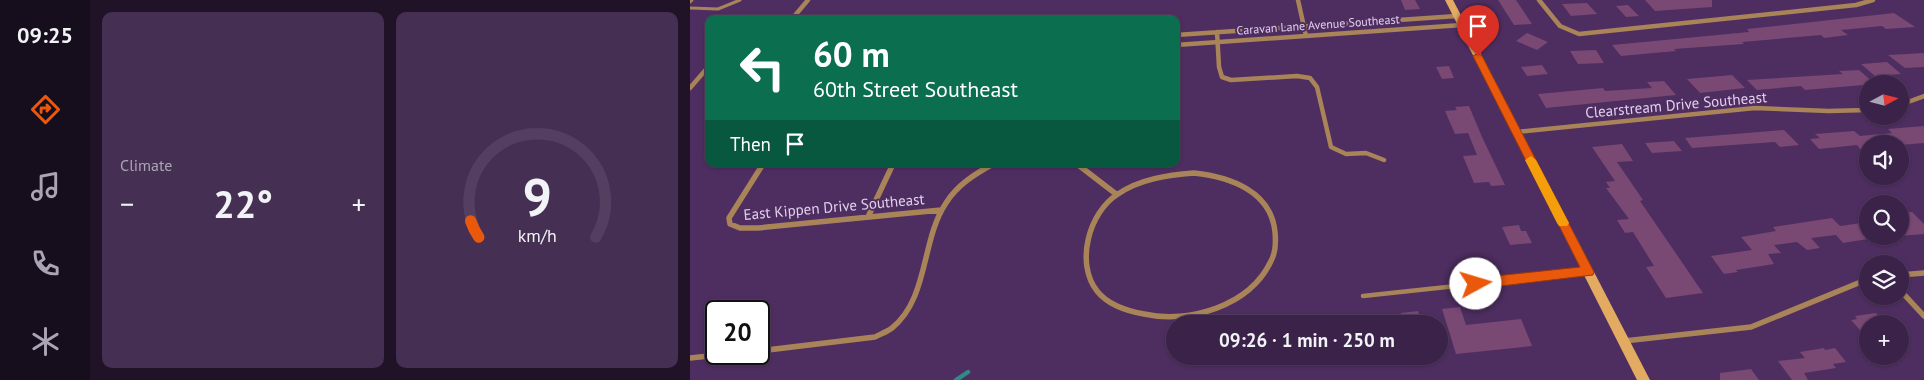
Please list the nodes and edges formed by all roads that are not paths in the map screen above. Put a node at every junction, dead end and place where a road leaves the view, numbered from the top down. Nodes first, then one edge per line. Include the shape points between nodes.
1 (740, 0) edge
2 (808, 0) edge
3 (1298, 0) edge
4 (1449, 0) edge
5 (1539, 0) edge
6 (1873, 0) edge
7 (690, 8) edge
8 (795, 15) edge
9 (1460, 21) junction
10 (1304, 26) junction
11 (1217, 32) junction
12 (1180, 35) edge
13 (1306, 36) junction
14 (1218, 42) junction
15 (1180, 45) edge
16 (705, 71) edge
17 (690, 88) edge
18 (1924, 96) edge
19 (1909, 103) edge
20 (1859, 110) edge
21 (1517, 132) junction
22 (1384, 160) dead end
23 (761, 167) edge
24 (892, 167) edge
25 (988, 167) edge
26 (1081, 167) edge
27 (1116, 194) junction
28 (940, 210) junction
29 (868, 217) junction
30 (1588, 272) junction
31 (1924, 272) edge
32 (1909, 274) edge
33 (1859, 284) edge
34 (1363, 296) dead end
35 (1909, 300) edge
36 (1924, 316) edge
37 (1624, 341) junction
38 (770, 350) edge
39 (705, 356) edge
40 (690, 358) edge
41 (1644, 380) edge

1 - 7 lane via 718,8
2 - 8 street
3 - 10 street
4 - 9 main road
5 - 6 street via 1567,32 1579,34 1856,5
9 - 10 street, Caravan Lane Avenue Southeast
9 - 13 street, Caravan Lane Avenue Southeast
9 - 21 main road
10 - 11 street, Caravan Lane Avenue Southeast
10 - 13 street
11 - 12 street, Caravan Lane Avenue Southeast
11 - 14 street
13 - 14 street, Caravan Lane Avenue Southeast
14 - 15 street, Caravan Lane Avenue Southeast
14 - 22 street via 1222,77 1231,80 1310,78 1317,87 1331,147 1346,154 1366,154
16 - 17 street
18 - 19 street
20 - 21 street, Clearstream Drive Southeast via 1755,108
21 - 30 main road
23 - 29 street, East Kippen Drive Southeast via 734,207 730,224 740,228 758,228
24 - 29 street
25 - 28 street via 960,184
26 - 27 street
27 - 27 street via 1091,228 1084,252 1093,286 1116,306 1133,313 1175,318 1212,311 1246,291 1269,267 1276,246 1276,227 1268,206 1255,193 1234,181 1214,174 1170,175
28 - 29 street, East Kippen Drive Southeast
28 - 38 street via 909,308 891,330 875,337
30 - 34 lane
30 - 37 main road
31 - 32 street
33 - 37 street via 1751,327
35 - 36 street
37 - 41 main road
39 - 40 street

